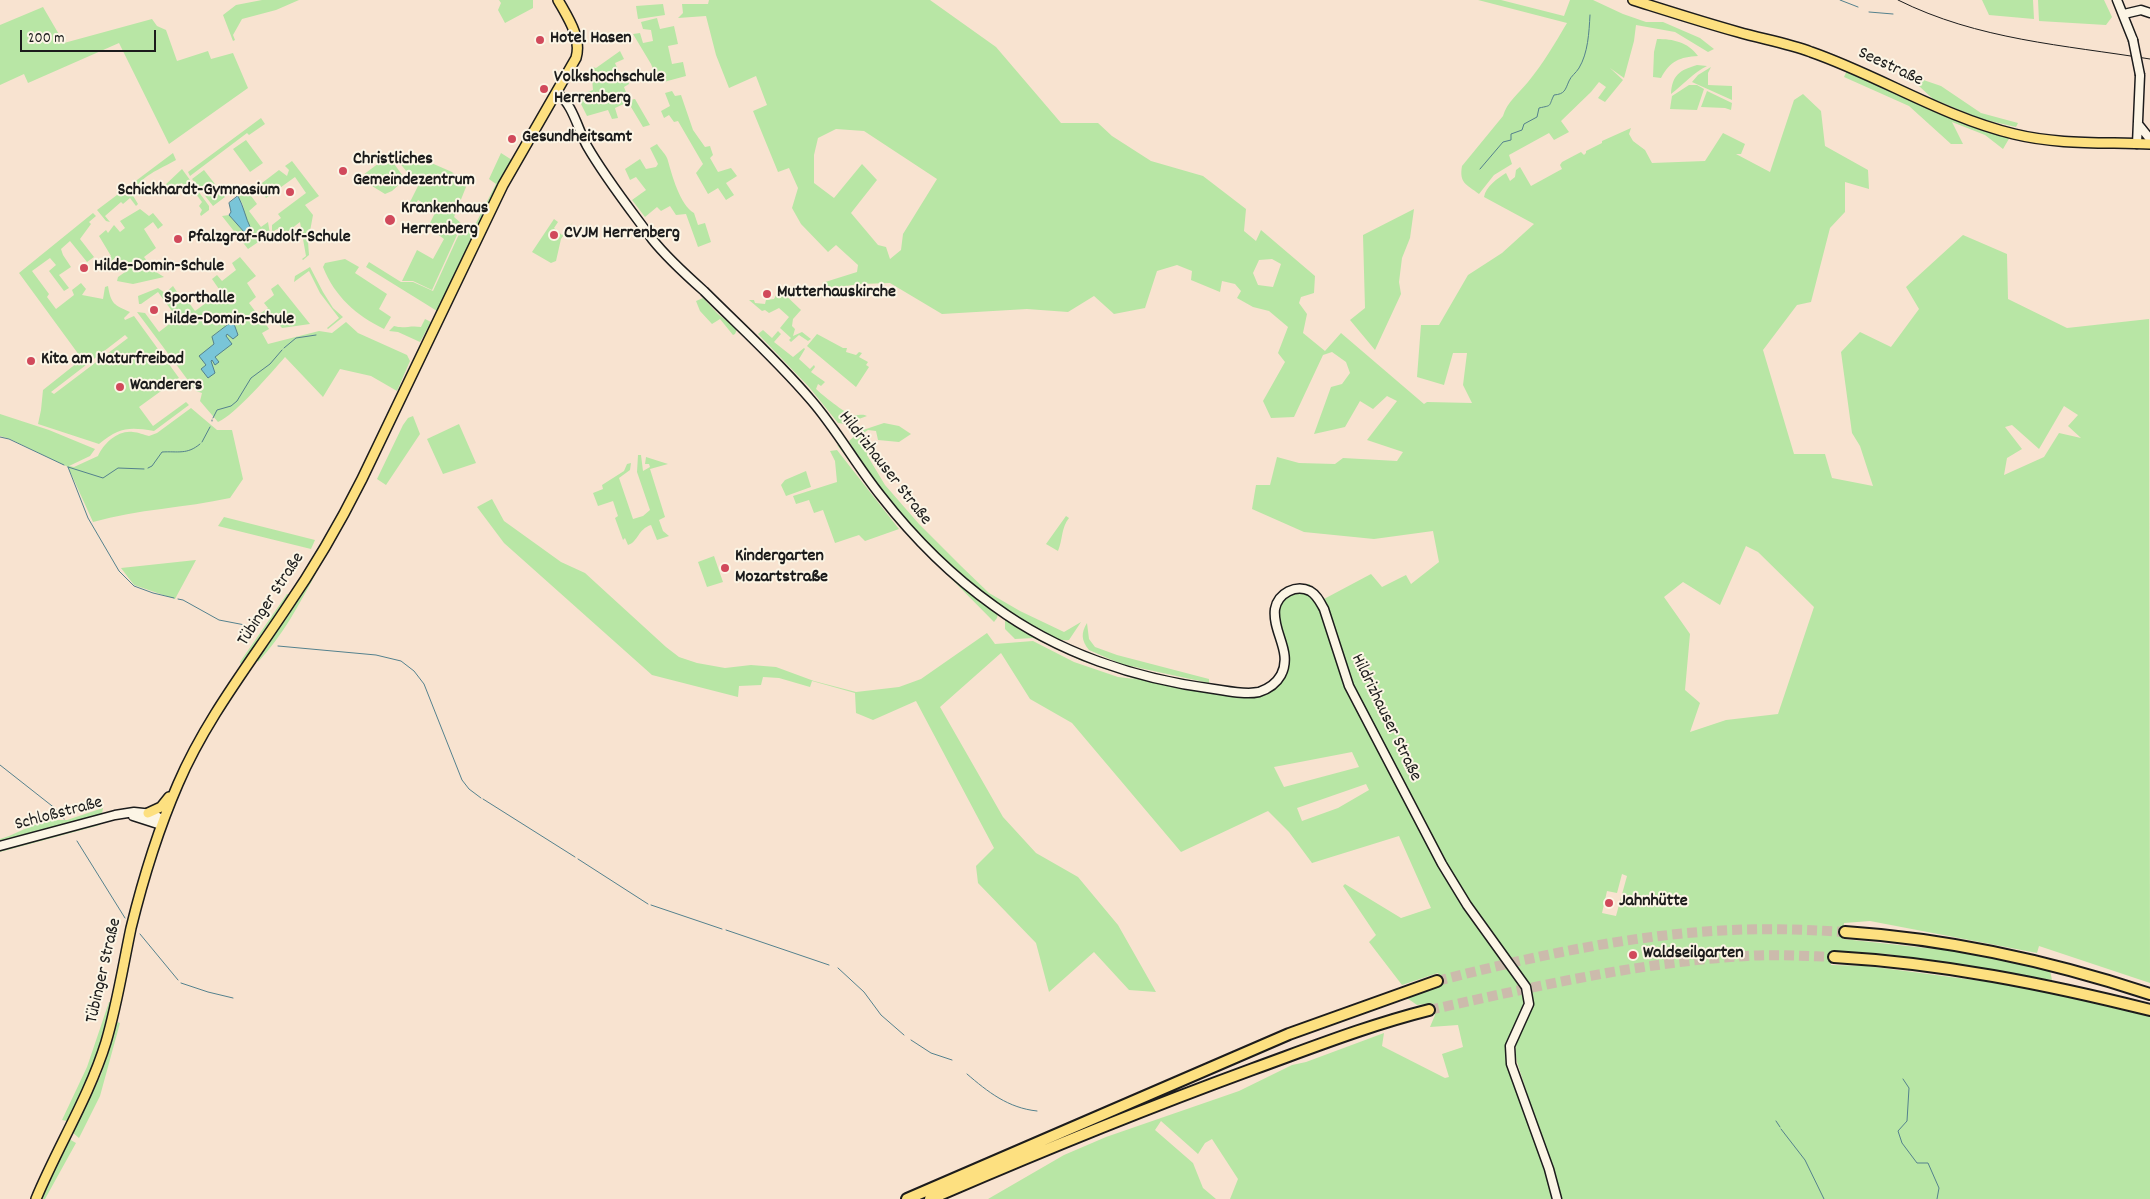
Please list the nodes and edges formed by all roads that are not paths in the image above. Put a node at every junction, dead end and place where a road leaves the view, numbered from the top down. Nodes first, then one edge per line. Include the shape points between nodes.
1 (558, 0) edge
2 (1633, 0) edge
3 (2117, 0) edge
4 (2141, 10) junction
5 (2150, 13) edge
6 (2124, 14) junction
7 (2130, 28) junction
8 (555, 96) junction
9 (2138, 124) junction
10 (2150, 139) edge
11 (2137, 144) junction
12 (2150, 144) edge
13 (173, 796) junction
14 (148, 813) junction
15 (126, 814) junction
16 (162, 823) junction
17 (0, 846) edge
18 (1845, 932) tunnel mouth
19 (1834, 957) tunnel mouth
20 (1437, 981) tunnel mouth
21 (2150, 994) edge
22 (1429, 1010) tunnel mouth
23 (2150, 1010) edge
24 (36, 1199) edge
25 (906, 1199) edge
26 (930, 1199) edge
27 (1557, 1199) edge

1 - 8 main road, Tübinger Straße via 576,36 578,53
2 - 11 main road, Seestraße via 1809,51 1848,65 1978,124 2015,135 2056,142
3 - 6 main road
4 - 5 main road
4 - 6 main road
4 - 7 main road via 2132,18
6 - 7 main road
7 - 9 main road, bridge via 2140,75
8 - 13 main road, Tübinger Straße via 514,164 332,536 214,716
8 - 27 main road, Hildrizhauser Straße via 565,100 593,155 661,249 812,400 880,495 909,529 972,589 1012,619 1102,663 1202,688 1258,692 1273,685 1282,672 1285,654 1275,610 1279,600 1292,589 1312,592 1324,609 1349,686 1442,864 1527,990 1528,1004 1510,1046 1511,1064
9 - 10 main road
9 - 11 main road
11 - 12 main road, Seestraße
13 - 14 main road via 156,811
13 - 16 main road, Tübinger Straße
14 - 15 main road, Schloßstraße
14 - 16 main road, Schloßstraße via 159,816
15 - 16 main road, Schloßstraße
15 - 17 main road, Schloßstraße
16 - 24 main road, Tübinger Straße via 137,906 100,1060
18 - 21 highway via 1909,937 1979,948 2058,966
19 - 23 highway via 2003,977
20 - 25 highway via 1277,1038
22 - 26 highway via 1283,1057 1071,1139

